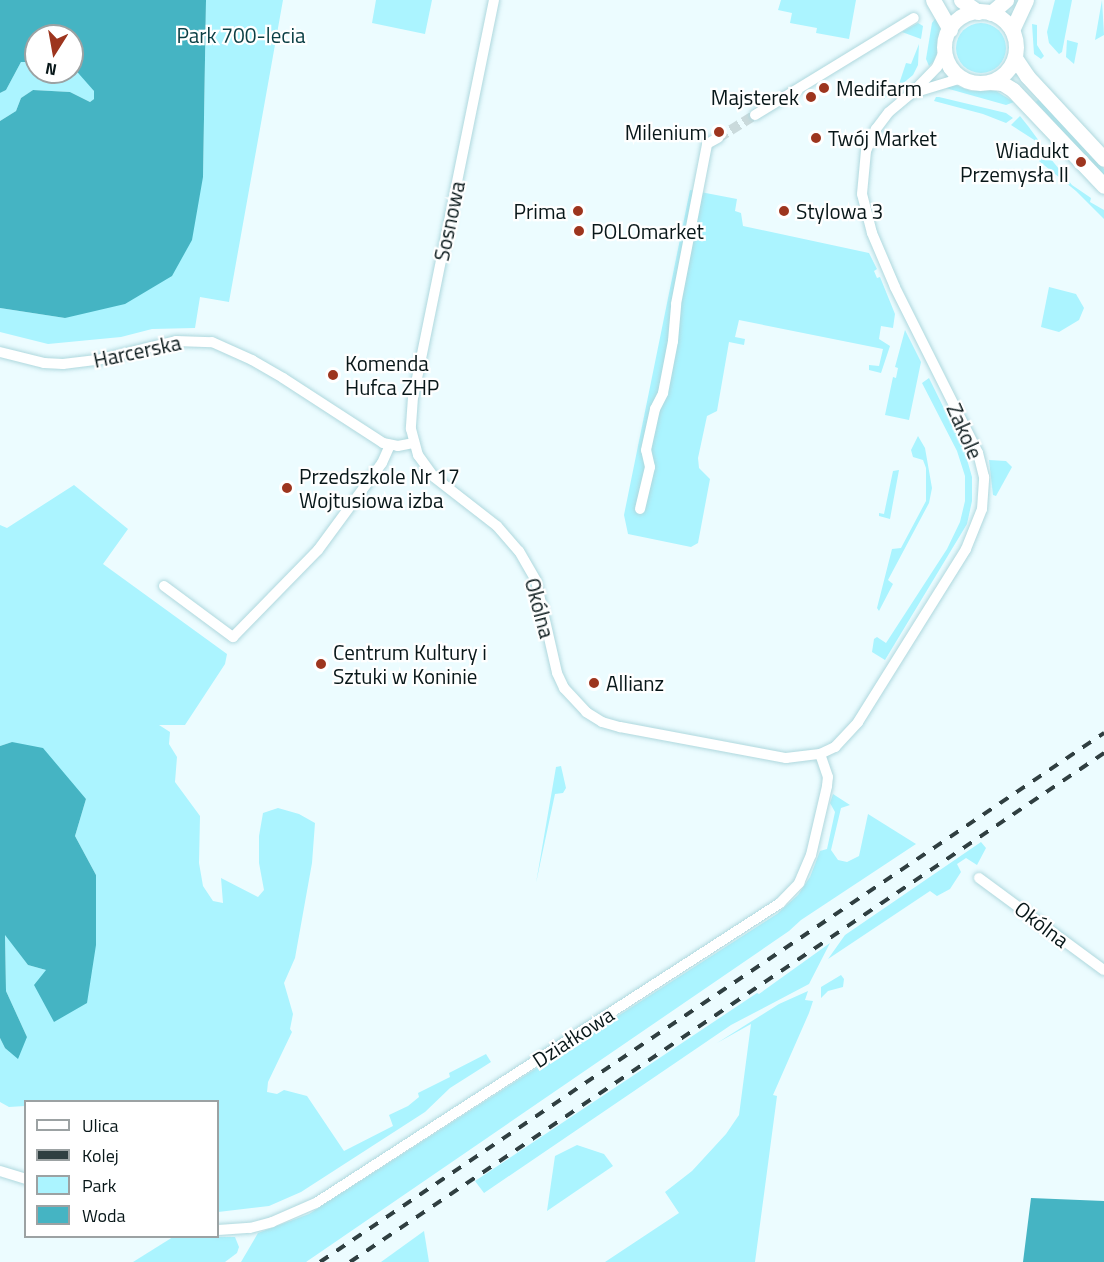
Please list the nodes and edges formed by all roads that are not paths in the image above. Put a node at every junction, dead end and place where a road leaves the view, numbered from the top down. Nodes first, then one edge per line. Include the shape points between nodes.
1 (494, 0) edge
2 (933, 0) edge
3 (961, 0) edge
4 (1006, 0) edge
5 (1026, 0) edge
6 (984, 13) junction
7 (914, 18) dead end
8 (950, 29) junction
9 (1012, 30) junction
10 (945, 49) junction
11 (1015, 58) junction
12 (962, 78) junction
13 (991, 82) junction
14 (912, 93) junction
15 (755, 115) tunnel mouth
16 (717, 138) tunnel mouth
17 (1104, 159) edge
18 (1104, 186) edge
19 (0, 352) edge
20 (413, 443) junction
21 (390, 445) junction
22 (640, 509) dead end
23 (164, 586) dead end
24 (820, 754) junction
25 (979, 878) dead end
26 (1104, 970) edge
27 (0, 1171) edge
28 (24, 1178) edge
29 (219, 1230) edge

1 - 20 street, Sosnowa via 413,397
2 - 8 main road
3 - 6 main road
4 - 6 main road
5 - 9 main road
6 - 8 main road via 962,17
6 - 9 main road via 1000,17
7 - 15 street
8 - 10 main road
9 - 11 main road
10 - 12 main road via 950,66
10 - 14 street, Zakole via 940,62
11 - 13 main road via 1006,73
11 - 17 main road
12 - 13 main road via 976,83
12 - 14 street, Zakole
13 - 18 main road via 1013,90
14 - 24 street, Zakole via 881,121 870,140 863,166 863,201 895,287 978,453 984,477 982,509 966,549 858,722 835,747
16 - 22 street via 707,144 676,304 672,350 646,450 650,467
19 - 21 street, Harcerska via 63,364 176,340 212,342 252,360 376,440
20 - 21 street
20 - 24 street, Okólna via 434,477 498,526 519,551 536,582 556,673 586,712 620,727 770,756 801,758
21 - 23 street via 386,458 318,550 233,637
24 - 29 street, Działkowa via 828,777 811,855 799,883 780,903 316,1203 272,1222
25 - 26 street, Okólna
27 - 28 street

